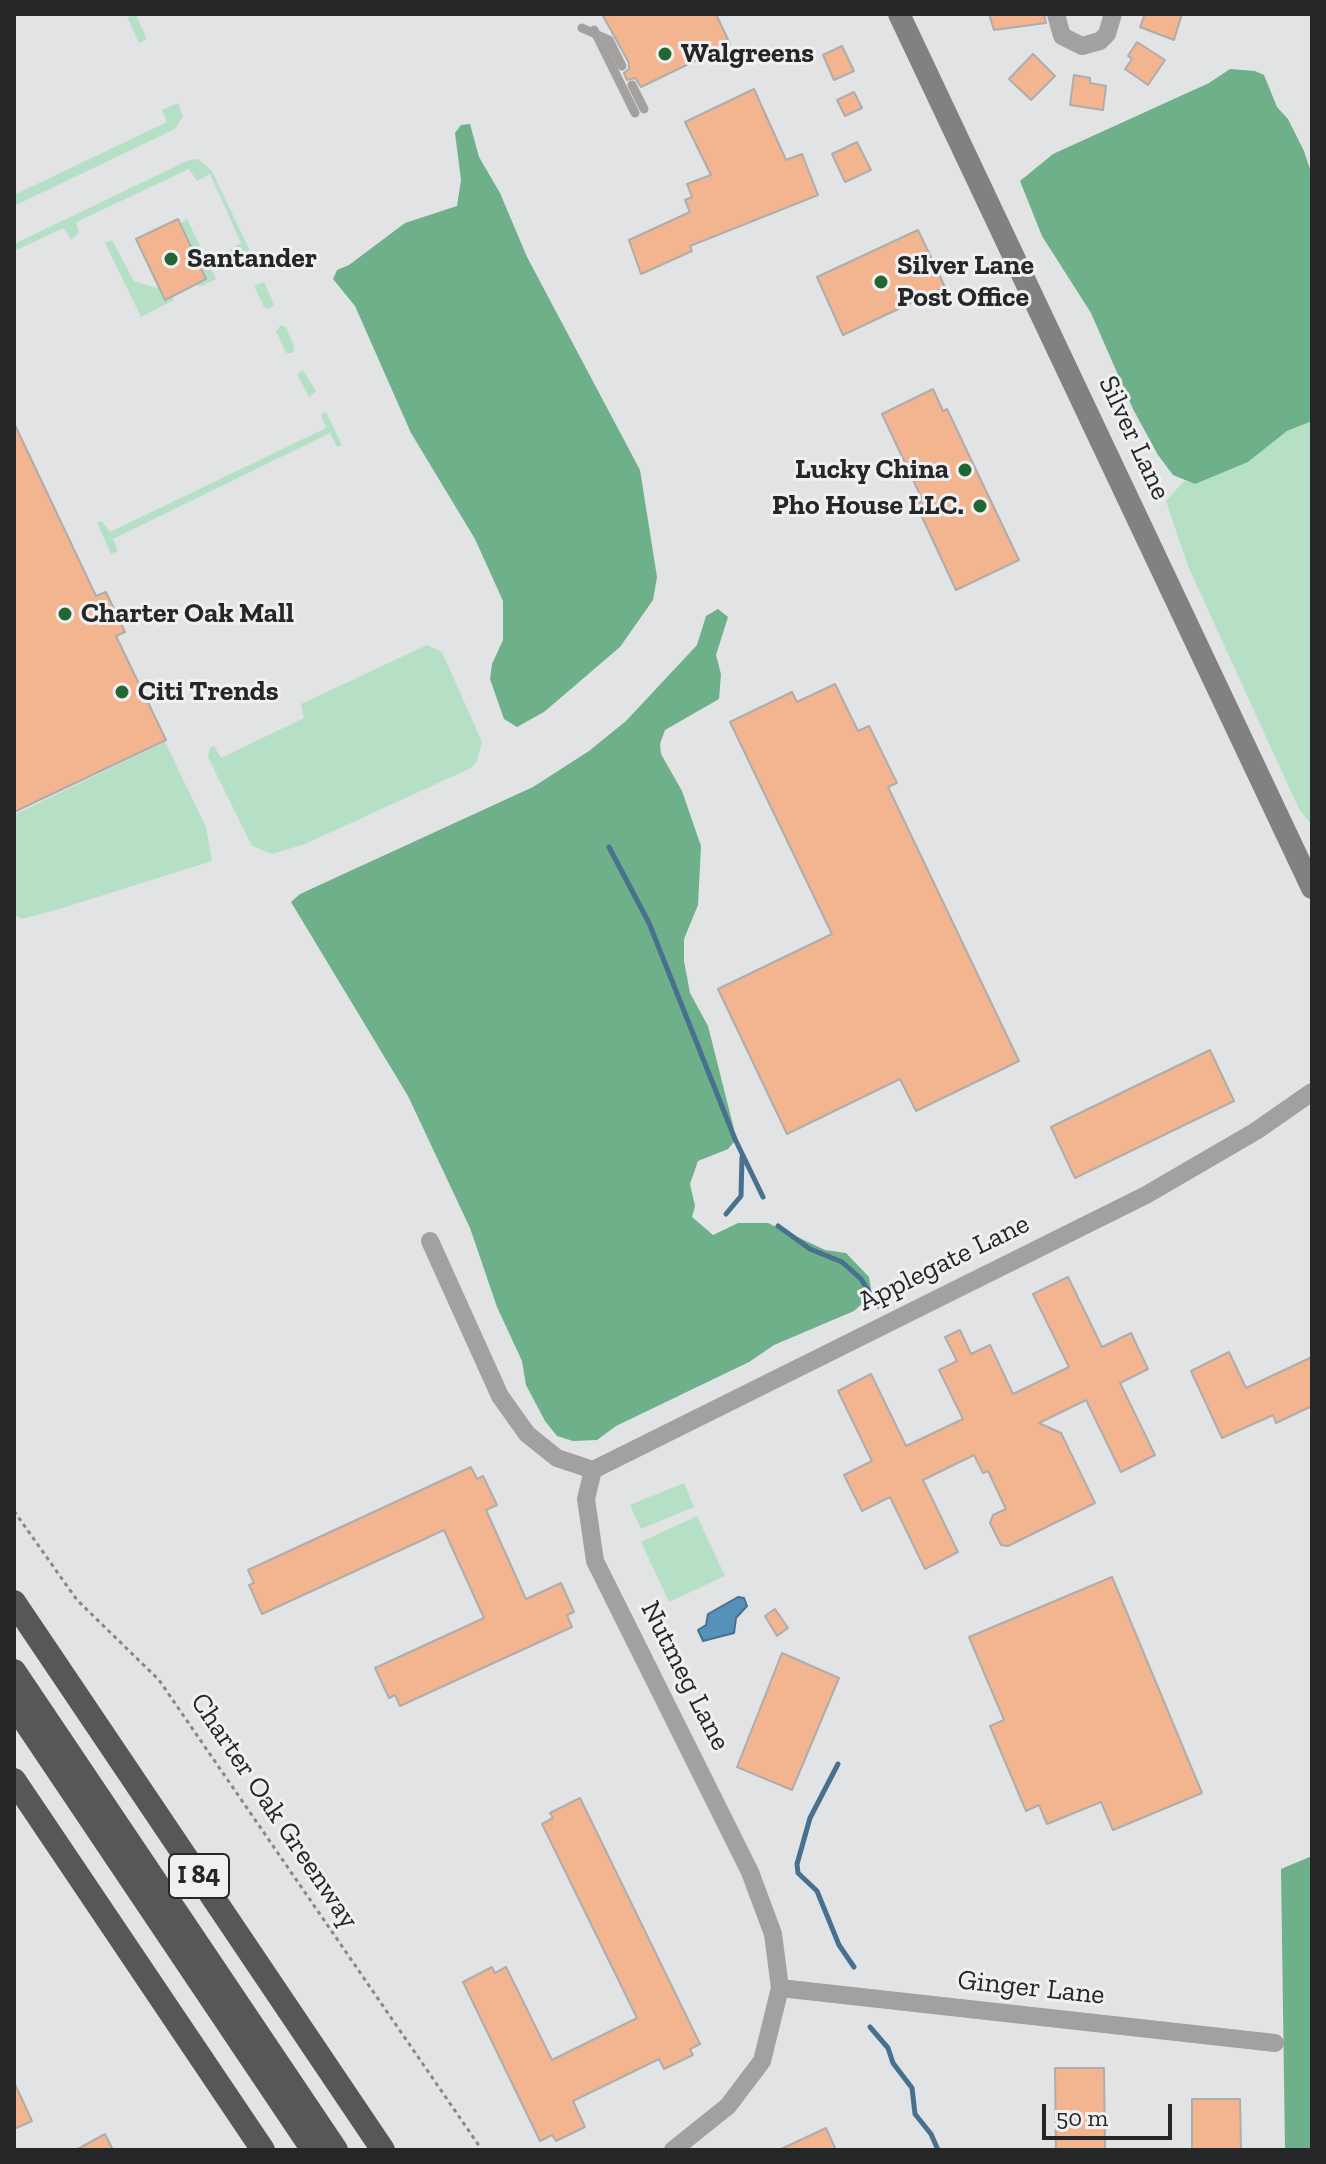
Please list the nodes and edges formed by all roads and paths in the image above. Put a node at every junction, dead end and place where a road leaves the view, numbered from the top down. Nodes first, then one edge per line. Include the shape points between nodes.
1 (899, 14) edge
2 (1056, 14) edge
3 (1113, 14) edge
4 (582, 28) dead end
5 (594, 30) junction
6 (622, 66) dead end
7 (632, 85) dead end
8 (1312, 888) edge
9 (1312, 1092) edge
10 (430, 1241) dead end
11 (593, 1470) junction
12 (14, 1511) edge
13 (14, 1602) edge
14 (14, 1671) edge
15 (14, 1705) edge
16 (14, 1780) edge
17 (780, 1988) junction
18 (1275, 2043) dead end
19 (263, 2150) edge
20 (313, 2150) edge
21 (336, 2150) edge
22 (383, 2150) edge
23 (482, 2150) edge
24 (673, 2150) edge

1 - 8 main road, Silver Lane
2 - 3 street via 1062,36 1082,46 1107,34
4 - 5 lane
5 - 6 lane via 609,40
5 - 7 lane via 639,111
9 - 11 street, Applegate Lane via 1146,1195
10 - 11 street via 500,1396 527,1434 557,1458
11 - 17 street, Nutmeg Lane via 586,1499 595,1561 750,1872 773,1934
12 - 23 path, Charter Oak Greenway via 77,1600 159,1680
13 - 22 highway, I 84
14 - 21 highway
15 - 20 highway
16 - 19 highway
17 - 18 street, Ginger Lane
17 - 24 street, Nutmeg Lane via 762,2061 728,2106

